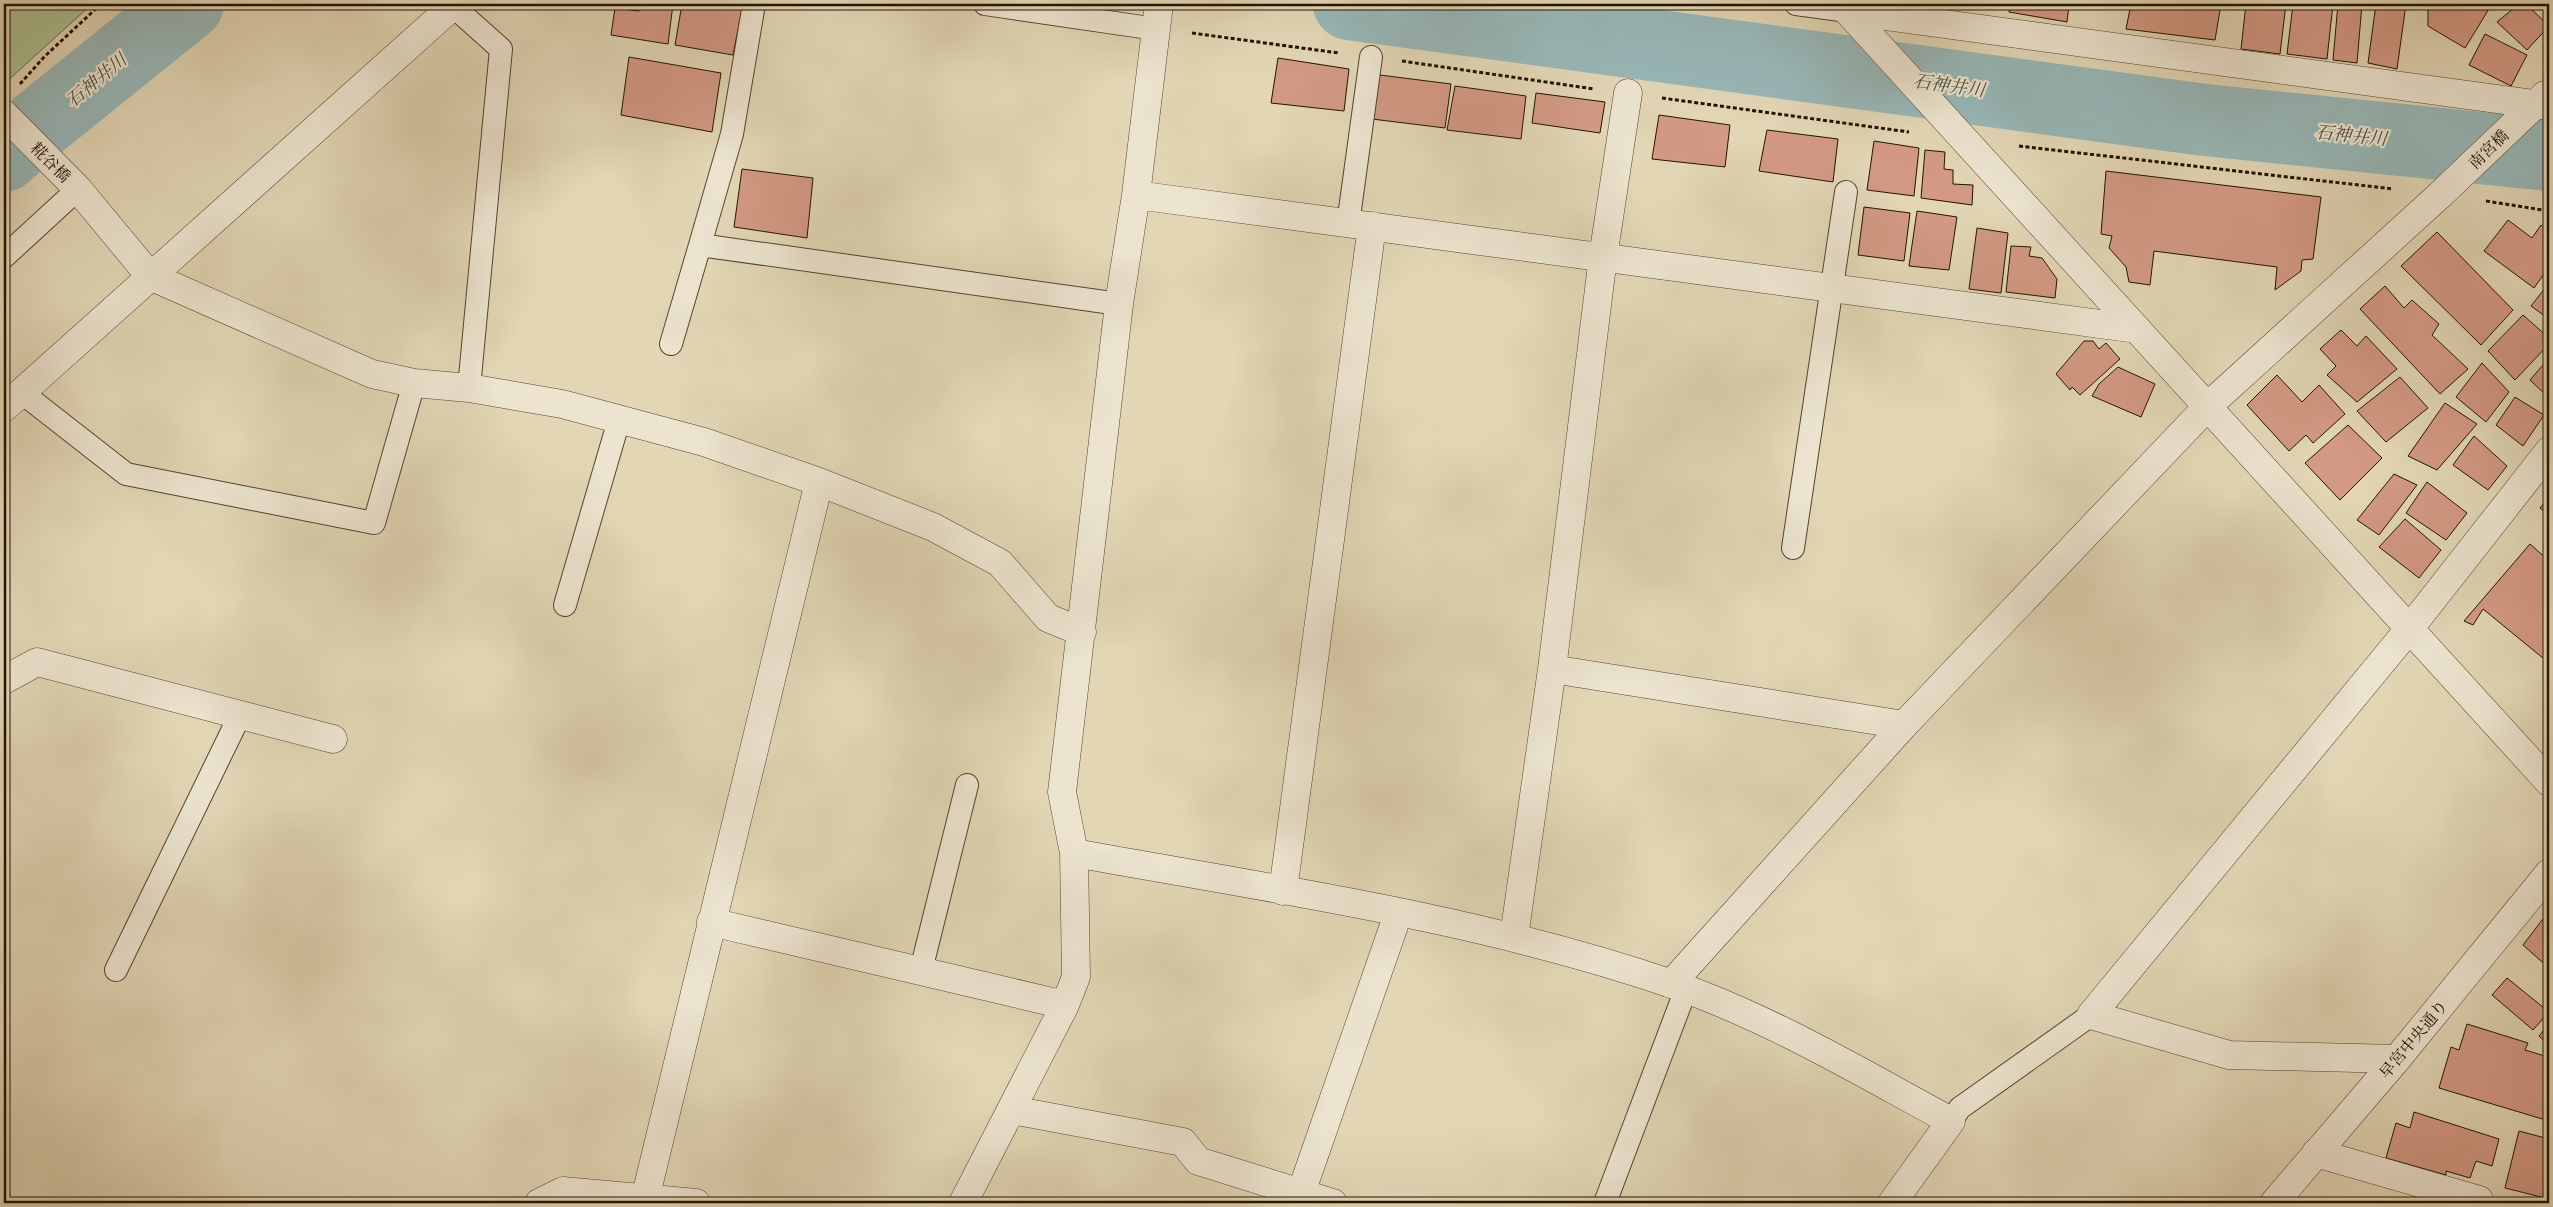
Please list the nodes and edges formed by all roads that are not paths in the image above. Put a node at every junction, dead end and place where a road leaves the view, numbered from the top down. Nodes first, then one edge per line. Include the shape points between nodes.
1 (754, 4) edge
2 (985, 4) edge
3 (1796, 4) edge
4 (454, 5) edge
5 (1844, 7) edge
6 (1157, 16) edge
7 (1371, 57) road end
8 (1628, 93) road end
9 (2544, 101) edge
10 (4, 114) edge
11 (78, 189) junction
12 (1846, 192) dead end
13 (1136, 195) junction
14 (1360, 225) junction
15 (700, 245) junction
16 (4, 257) edge
17 (1603, 258) junction
18 (150, 276) junction
19 (1832, 288) junction
20 (1119, 304) junction
21 (2137, 329) junction
22 (671, 344) dead end
23 (414, 383) junction
24 (468, 388) junction
25 (12, 400) edge
26 (2208, 406) junction
27 (619, 420) junction
28 (2549, 451) edge
29 (819, 482) junction
30 (1792, 548) dead end
31 (566, 605) dead end
32 (2410, 628) junction
33 (1082, 632) junction
34 (1552, 669) junction
35 (4, 680) edge
36 (240, 715) junction
37 (1904, 725) junction
38 (333, 739) dead end
39 (2549, 782) edge
40 (967, 785) dead end
41 (1074, 853) junction
42 (2549, 873) edge
43 (1283, 891) junction
44 (1398, 914) junction
45 (711, 922) junction
46 (1514, 937) junction
47 (116, 970) dead end
48 (921, 970) junction
49 (1678, 987) junction
50 (1065, 1005) junction
51 (2090, 1015) junction
52 (2397, 1059) junction
53 (1012, 1110) junction
54 (1951, 1120) junction
55 (2316, 1153) junction
56 (1301, 1194) junction
57 (632, 1200) edge
58 (539, 1203) edge
59 (696, 1203) edge
60 (963, 1203) edge
61 (1333, 1203) edge
62 (1604, 1203) edge
63 (1892, 1203) edge
64 (2274, 1203) edge
65 (2478, 1203) edge

1 - 15 lane via 732,134
2 - 6 lane
3 - 5 lane
4 - 18 street
4 - 24 lane via 501,49
5 - 9 street
5 - 21 street
6 - 13 street
7 - 14 lane
8 - 17 street
9 - 26 street, 南宮橋
10 - 11 street, 糀谷橋
11 - 16 lane
11 - 18 street, 糀谷橋
12 - 19 lane
13 - 14 street
13 - 20 street
14 - 17 street
14 - 43 street
15 - 20 lane
15 - 22 lane
17 - 19 street
17 - 34 street
18 - 23 street via 372,374
18 - 25 street
19 - 21 street
19 - 30 lane
20 - 33 street
21 - 26 street
23 - 24 street
23 - 25 lane via 374,523 126,474
24 - 27 street via 562,404
26 - 32 street
26 - 37 street, 南宮橋
27 - 29 street via 704,442
27 - 31 lane
28 - 32 street
29 - 33 street via 933,527 1000,563 1048,618
29 - 45 street
32 - 39 street
32 - 51 street
33 - 41 street via 1062,792
34 - 37 street
34 - 46 street
35 - 36 street via 37,662
36 - 38 street
36 - 47 lane
37 - 49 street, 南宮橋
40 - 48 lane
41 - 43 street
41 - 50 street via 1076,977
42 - 52 street, 早宮中央通り
43 - 44 street
44 - 46 street
44 - 56 street
45 - 48 street
45 - 57 street
46 - 49 street
48 - 50 street
49 - 54 street via 1758,1018
49 - 62 lane
50 - 53 street
51 - 52 street via 2229,1055
51 - 54 lane via 1960,1108
52 - 55 street, 早宮中央通り
53 - 56 street via 1183,1142 1198,1161
53 - 60 street
54 - 63 street
55 - 64 street, 早宮中央通り
55 - 65 street via 2479,1200
56 - 61 street
57 - 58 street via 563,1191
57 - 59 street

